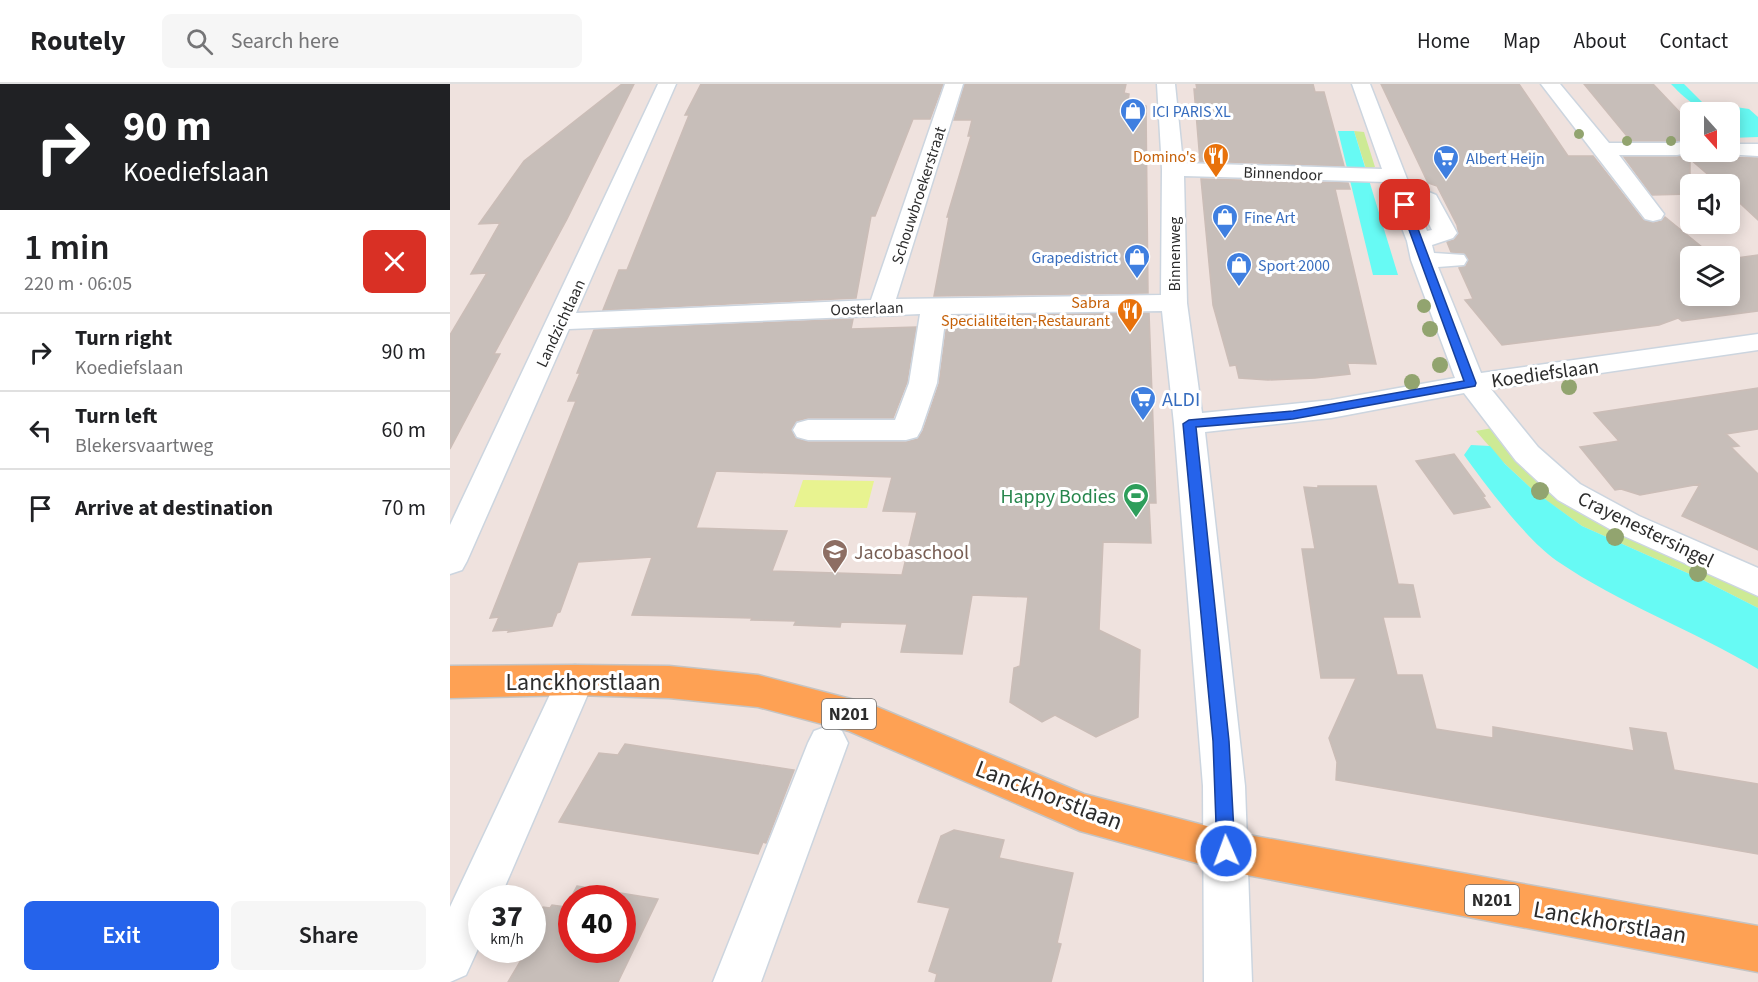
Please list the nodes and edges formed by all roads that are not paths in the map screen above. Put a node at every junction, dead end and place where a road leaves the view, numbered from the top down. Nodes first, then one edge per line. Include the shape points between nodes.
1 (667, 84) edge
2 (954, 84) edge
3 (1166, 84) edge
4 (1361, 84) edge
5 (1550, 84) edge
6 (1680, 148) edge
7 (1602, 149) junction
8 (1740, 150) edge
9 (1758, 150) edge
10 (1173, 169) junction
11 (1389, 180) junction
12 (1653, 214) dead end
13 (1421, 250) junction
14 (1455, 260) dead end
15 (1174, 303) junction
16 (934, 306) junction
17 (881, 307) junction
18 (560, 322) junction
19 (1758, 342) edge
20 (1471, 383) junction
21 (1189, 424) junction
22 (808, 429) dead end
23 (450, 561) edge
24 (1758, 583) edge
25 (574, 680) junction
26 (450, 682) edge
27 (828, 743) dead end
28 (1226, 851) junction
29 (1758, 949) edge
30 (450, 959) edge
31 (737, 982) edge
32 (1228, 982) edge

1 - 18 street, Landzichtlaan
2 - 17 street, Schouwbroekerstraat
3 - 10 street, Binnenweg
4 - 11 street, Crayenestersingel
5 - 7 street
6 - 7 street
7 - 12 street
8 - 9 street
10 - 11 street, Binnendoor via 1336,174
10 - 15 street, Binnenweg
11 - 13 street, Crayenestersingel
13 - 14 street
13 - 20 street, Crayenestersingel
15 - 16 street, Oosterlaan
15 - 21 street, Binnenweg
16 - 17 street, Oosterlaan
16 - 22 street via 923,383 906,430
17 - 18 street, Oosterlaan
18 - 23 street, Landzichtlaan
19 - 20 street, Koediefslaan
20 - 21 street, Koediefslaan via 1293,415
20 - 24 street, Crayenestersingel via 1527,454 1569,492 1626,524
21 - 28 street, Binnenweg via 1221,741
25 - 26 main road, Lanckhorstlaan / N201
25 - 28 main road, Lanckhorstlaan / N201 via 669,682 758,691 856,716 1080,812
25 - 30 street
27 - 31 street
28 - 29 main road, Lanckhorstlaan / N201
28 - 32 street, Binnenweg

